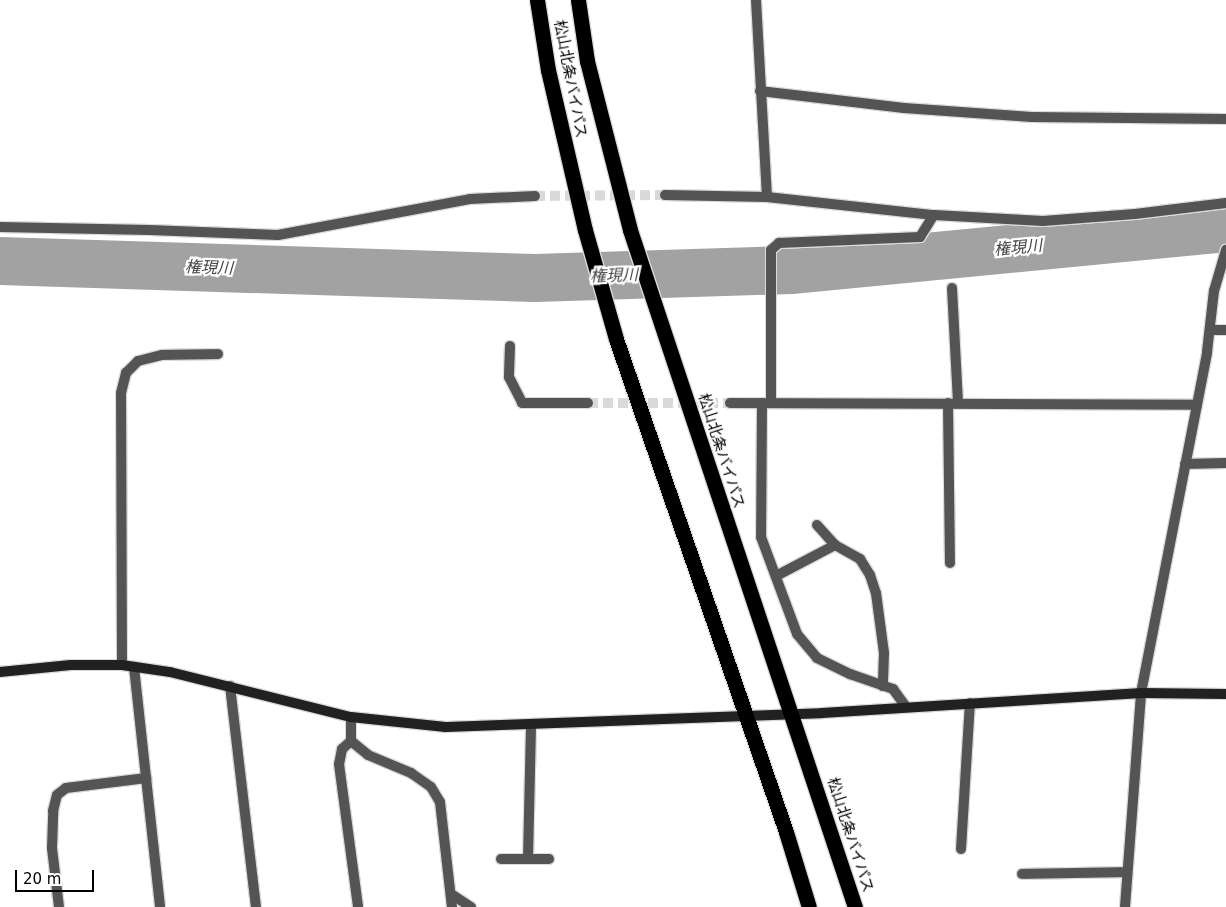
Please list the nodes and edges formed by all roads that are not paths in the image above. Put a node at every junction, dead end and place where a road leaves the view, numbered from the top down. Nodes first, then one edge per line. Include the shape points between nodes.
1 (538, 0) edge
2 (578, 0) edge
3 (756, 0) edge
4 (760, 91) junction
5 (1226, 119) edge
6 (665, 195) tunnel mouth
7 (535, 196) tunnel mouth
8 (766, 197) junction
9 (1226, 203) edge
10 (934, 215) junction
11 (0, 228) edge
12 (1226, 250) edge
13 (952, 288) dead end
14 (1210, 330) junction
15 (1226, 330) edge
16 (510, 346) dead end
17 (218, 354) dead end
18 (588, 403) tunnel mouth
19 (766, 403) junction
20 (730, 404) tunnel mouth
21 (953, 404) junction
22 (1197, 405) junction
23 (1226, 463) edge
24 (1185, 464) junction
25 (817, 525) dead end
26 (835, 545) junction
27 (950, 563) dead end
28 (776, 576) junction
29 (122, 665) junction
30 (134, 667) junction
31 (0, 672) edge
32 (230, 686) junction
33 (883, 686) junction
34 (1140, 693) junction
35 (1226, 694) edge
36 (970, 703) junction
37 (906, 707) junction
38 (790, 714) junction
39 (746, 716) junction
40 (351, 717) junction
41 (531, 725) junction
42 (351, 741) junction
43 (146, 778) junction
44 (961, 849) dead end
45 (549, 858) dead end
46 (501, 859) dead end
47 (528, 859) junction
48 (1128, 872) junction
49 (1022, 874) dead end
50 (451, 894) junction
51 (59, 907) edge
52 (160, 907) edge
53 (256, 907) edge
54 (358, 907) edge
55 (452, 907) edge
56 (471, 907) edge
57 (809, 907) edge
58 (855, 907) edge
59 (1125, 907) edge

1 - 39 highway, 松山北条バイパス via 548,70 585,230 616,338
2 - 38 highway, 松山北条バイパス via 587,61 630,230
3 - 4 street
4 - 5 street via 904,108 1040,117
4 - 8 street
6 - 8 street
7 - 11 street via 470,199 278,235
8 - 10 street
9 - 10 street via 1043,221
10 - 19 street via 920,237 779,243 771,250
12 - 14 street via 1214,291
13 - 21 street
14 - 15 street
14 - 22 street
16 - 18 street via 509,377 522,403
17 - 29 street via 162,355 138,361 126,372 121,392
19 - 20 street
19 - 21 street
19 - 28 street via 761,537
21 - 22 street
21 - 27 street
22 - 24 street
23 - 24 street
24 - 34 street
25 - 26 street
26 - 28 street
26 - 33 street via 860,559 870,575 876,594 884,653
28 - 33 street via 797,634 817,658
29 - 30 street
29 - 31 street via 71,664
30 - 32 street
30 - 43 street
32 - 40 street
32 - 53 street
33 - 37 street via 893,689
34 - 35 street
34 - 36 street
34 - 48 street
36 - 37 street
36 - 44 street
37 - 38 street
38 - 39 street
38 - 58 highway, 松山北条バイパス
39 - 41 street
39 - 57 highway, 松山北条バイパス
40 - 41 street via 445,727
40 - 42 street
41 - 47 street
42 - 50 street via 368,755 412,773 431,787 440,802
42 - 54 street via 342,749 340,764
43 - 51 street via 66,788 57,795 53,810 52,848
43 - 52 street
45 - 47 street
46 - 47 street
48 - 49 street
48 - 59 street
50 - 55 street
50 - 56 street

